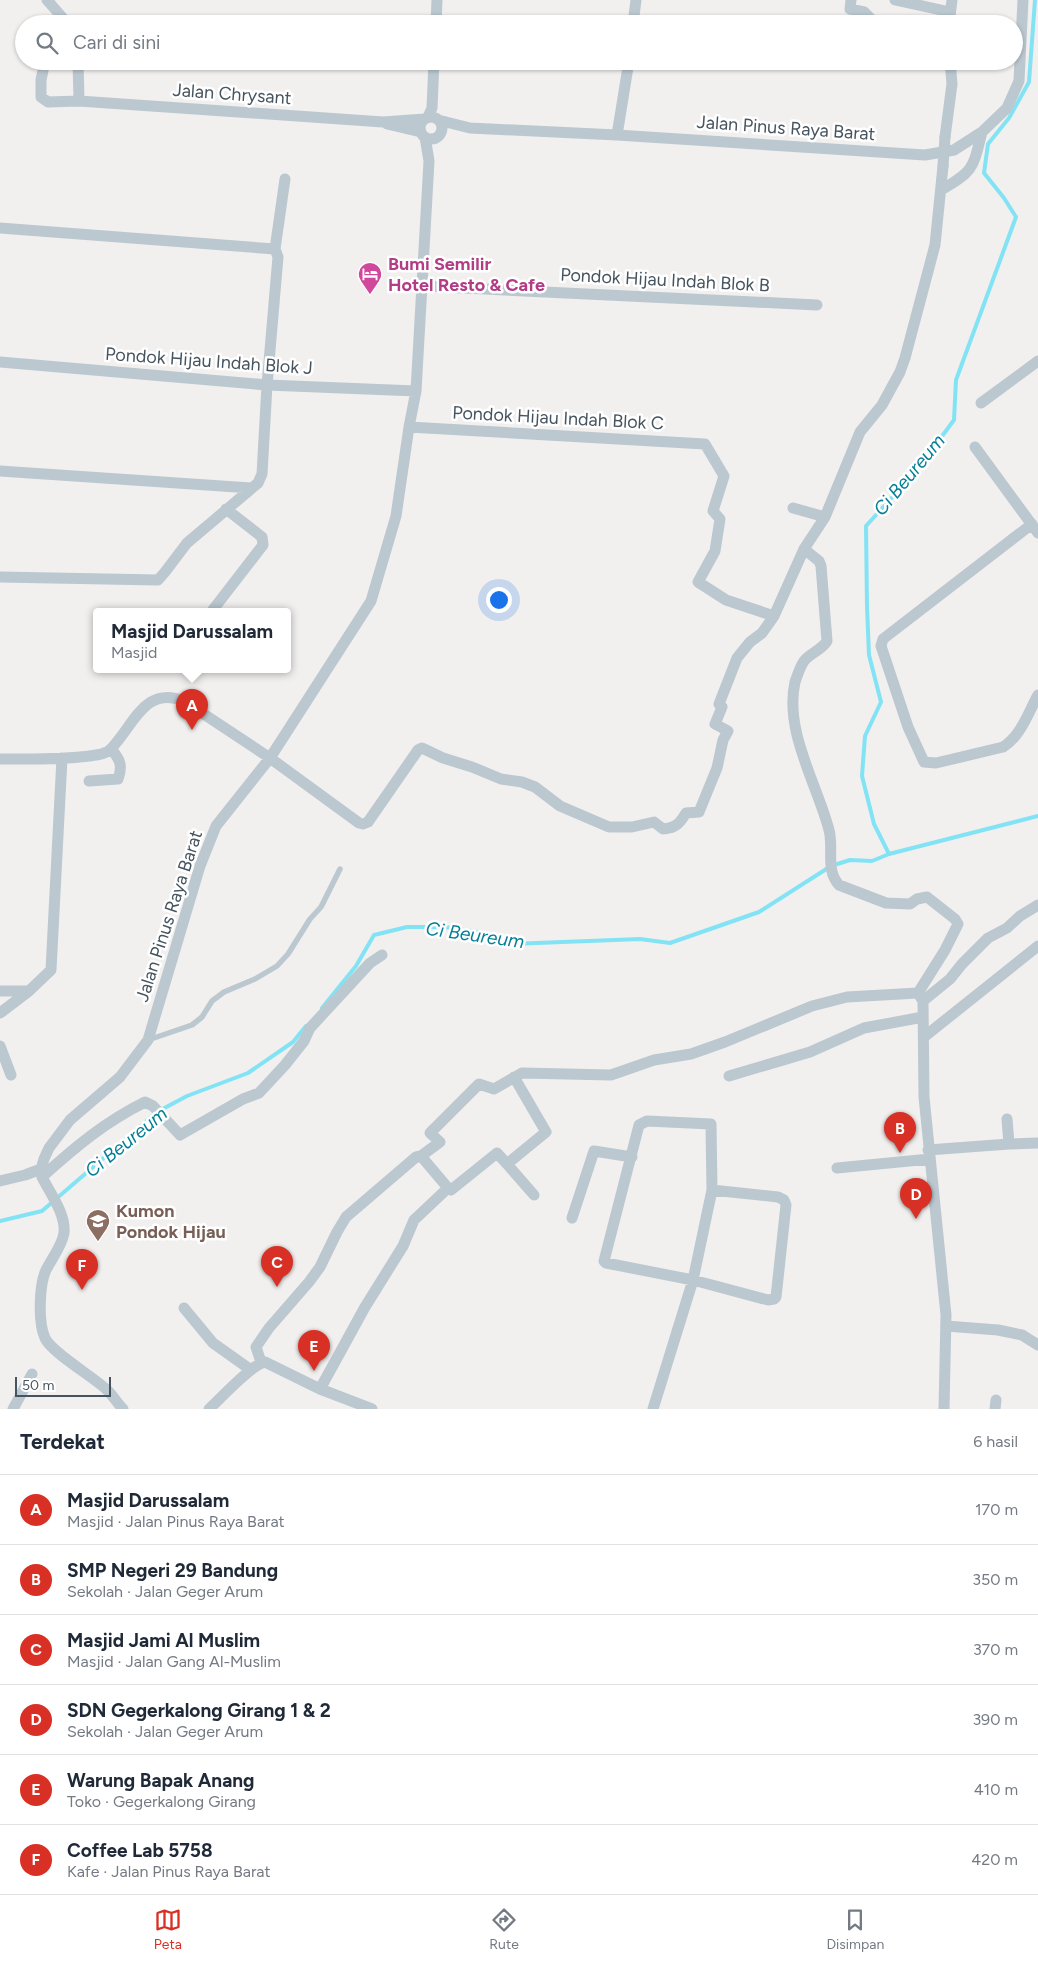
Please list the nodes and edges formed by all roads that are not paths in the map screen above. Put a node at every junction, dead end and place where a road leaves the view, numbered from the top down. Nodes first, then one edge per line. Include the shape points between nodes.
1 (47, 0) edge
2 (438, 0) edge
3 (636, 0) edge
4 (851, 0) edge
5 (895, 0) edge
6 (952, 0) edge
7 (1023, 0) edge
8 (59, 15) edge
9 (437, 15) edge
10 (634, 15) edge
11 (867, 15) edge
12 (941, 15) edge
13 (950, 15) edge
14 (1022, 15) edge
15 (43, 70) edge
16 (78, 70) edge
17 (434, 70) edge
18 (628, 70) edge
19 (951, 70) edge
20 (1020, 70) edge
21 (79, 101) junction
22 (432, 116) junction
23 (383, 122) junction
24 (470, 128) junction
25 (982, 132) junction
26 (430, 135) junction
27 (617, 135) junction
28 (285, 179) dead end
29 (940, 190) junction
30 (0, 228) edge
31 (275, 249) junction
32 (422, 286) junction
33 (817, 305) dead end
34 (1038, 361) edge
35 (0, 362) edge
36 (267, 384) junction
37 (416, 391) junction
38 (982, 403) dead end
39 (409, 427) junction
40 (975, 447) dead end
41 (0, 471) edge
42 (251, 488) junction
43 (793, 508) dead end
44 (226, 509) junction
45 (825, 517) junction
46 (1035, 528) edge
47 (804, 549) junction
48 (0, 577) edge
49 (214, 608) edge
50 (774, 616) junction
51 (1038, 695) edge
52 (111, 749) junction
53 (62, 758) junction
54 (270, 758) junction
55 (0, 759) edge
56 (90, 781) dead end
57 (340, 869) dead end
58 (1038, 905) edge
59 (1038, 946) edge
60 (382, 955) dead end
61 (0, 991) edge
62 (29, 991) junction
63 (920, 997) junction
64 (0, 1013) edge
65 (923, 1017) junction
66 (924, 1037) junction
67 (148, 1040) junction
68 (0, 1046) edge
69 (11, 1075) dead end
70 (729, 1076) dead end
71 (514, 1077) junction
72 (1007, 1119) dead end
73 (1038, 1143) edge
74 (1008, 1144) junction
75 (929, 1154) junction
76 (421, 1156) junction
77 (632, 1157) junction
78 (507, 1164) junction
79 (837, 1168) dead end
80 (42, 1176) junction
81 (0, 1181) edge
82 (448, 1188) junction
83 (712, 1190) junction
84 (534, 1195) dead end
85 (572, 1218) dead end
86 (693, 1280) junction
87 (184, 1308) dead end
88 (946, 1326) junction
89 (1038, 1345) edge
90 (261, 1362) junction
91 (251, 1370) junction
92 (32, 1374) dead end
93 (320, 1389) junction
94 (13, 1409) edge
95 (123, 1409) edge
96 (209, 1409) edge
97 (372, 1409) edge
98 (653, 1409) edge
99 (944, 1409) edge

1 - 8 street
2 - 9 street
3 - 10 street
4 - 11 street via 850,9
5 - 12 street
6 - 13 street
7 - 14 street, Jalan Pinus Raya Barat
15 - 21 street, Jalan Chrysant via 41,97 44,101
16 - 21 street
17 - 22 street
18 - 27 street
19 - 29 street, bridge
20 - 25 street, Jalan Pinus Raya Barat via 1019,81 1007,108
21 - 23 street, Jalan Chrysant
22 - 23 street, Jalan Chrysant
22 - 24 street, Jalan Pinus Raya Barat
22 - 26 street via 442,126
22 - 26 street, Jalan Pinus Raya Barat via 420,125
23 - 26 street, Jalan Chrysant
24 - 26 street
24 - 27 street, Jalan Pinus Raya Barat
25 - 27 street, Jalan Pinus Raya Barat via 954,150 925,155
25 - 29 street via 974,165 960,179
26 - 32 street, Jalan Pinus Raya Barat
28 - 31 street
29 - 45 street via 935,246 905,358 882,405 860,432
30 - 31 street
31 - 36 street via 278,257
32 - 33 street, Pondok Hijau Indah Blok B
32 - 37 street, Jalan Pinus Raya Barat
34 - 38 street
35 - 36 street, Pondok Hijau Indah Blok J
36 - 37 street, Pondok Hijau Indah Blok J
36 - 42 street via 262,474
37 - 39 street, Jalan Pinus Raya Barat
39 - 50 street, Pondok Hijau Indah Blok C via 705,444 724,476 714,511 720,519 715,551 698,582 726,600
39 - 54 street, Jalan Pinus Raya Barat via 396,516 371,601
40 - 46 street
41 - 42 street
42 - 44 street
43 - 45 street
44 - 48 street via 187,542 158,580
44 - 49 street via 264,540 263,546
45 - 47 street
46 - 51 street via 901,625 883,639 881,646 908,727 924,762 936,763 1003,747 1018,732
47 - 50 street
47 - 63 street via 821,566 827,641 804,661 795,681 794,726 830,833 834,880 839,885 886,903 910,904 927,897 958,924
50 - 54 street via 762,633 736,658 715,724 728,731 702,809 686,813 671,828 663,829 654,822 632,827 609,827 560,806 535,787 501,779 422,748 368,822 363,824
52 - 53 street via 105,753
52 - 54 street via 137,713 164,697 173,697
52 - 56 street via 122,767 118,779
53 - 55 street
53 - 62 street via 51,970
54 - 67 street, Jalan Pinus Raya Barat via 216,826 200,866
57 - 67 lane via 321,907 277,966 224,992 192,1025
58 - 63 street via 988,938 950,979
59 - 66 street
60 - 80 street via 370,963 310,1028 304,1041 259,1093 180,1135 153,1106 145,1102 113,1119 78,1144
61 - 62 street
62 - 64 street
63 - 65 street
63 - 71 street via 847,997 812,1006 691,1054 654,1060 611,1075 522,1073
65 - 66 street
65 - 70 street via 864,1028 810,1052
66 - 75 street via 924,1096
67 - 80 street, Jalan Pinus Raya Barat via 120,1077 70,1120 49,1148
68 - 69 street
71 - 76 street via 494,1089 479,1084 430,1133 440,1142
71 - 78 street via 546,1132
72 - 74 street
73 - 74 street
74 - 75 street
75 - 79 street
75 - 88 street
76 - 82 street
76 - 90 street via 346,1217 320,1267 256,1347
77 - 83 street via 639,1125 644,1121 709,1123
77 - 85 street via 598,1150 593,1152
77 - 86 street via 604,1261
78 - 82 street via 497,1153 451,1190
78 - 84 street
80 - 81 street via 25,1175
80 - 95 street via 59,1209 64,1233 45,1273 41,1293 45,1338 53,1348 108,1390
82 - 93 street via 414,1220 403,1246
83 - 86 street
83 - 86 street via 784,1200 776,1297 768,1300
86 - 98 street
87 - 91 street via 213,1344
88 - 89 street via 998,1330 1022,1335
88 - 99 street
90 - 91 street
90 - 93 street
91 - 96 street
92 - 94 street
93 - 97 street

